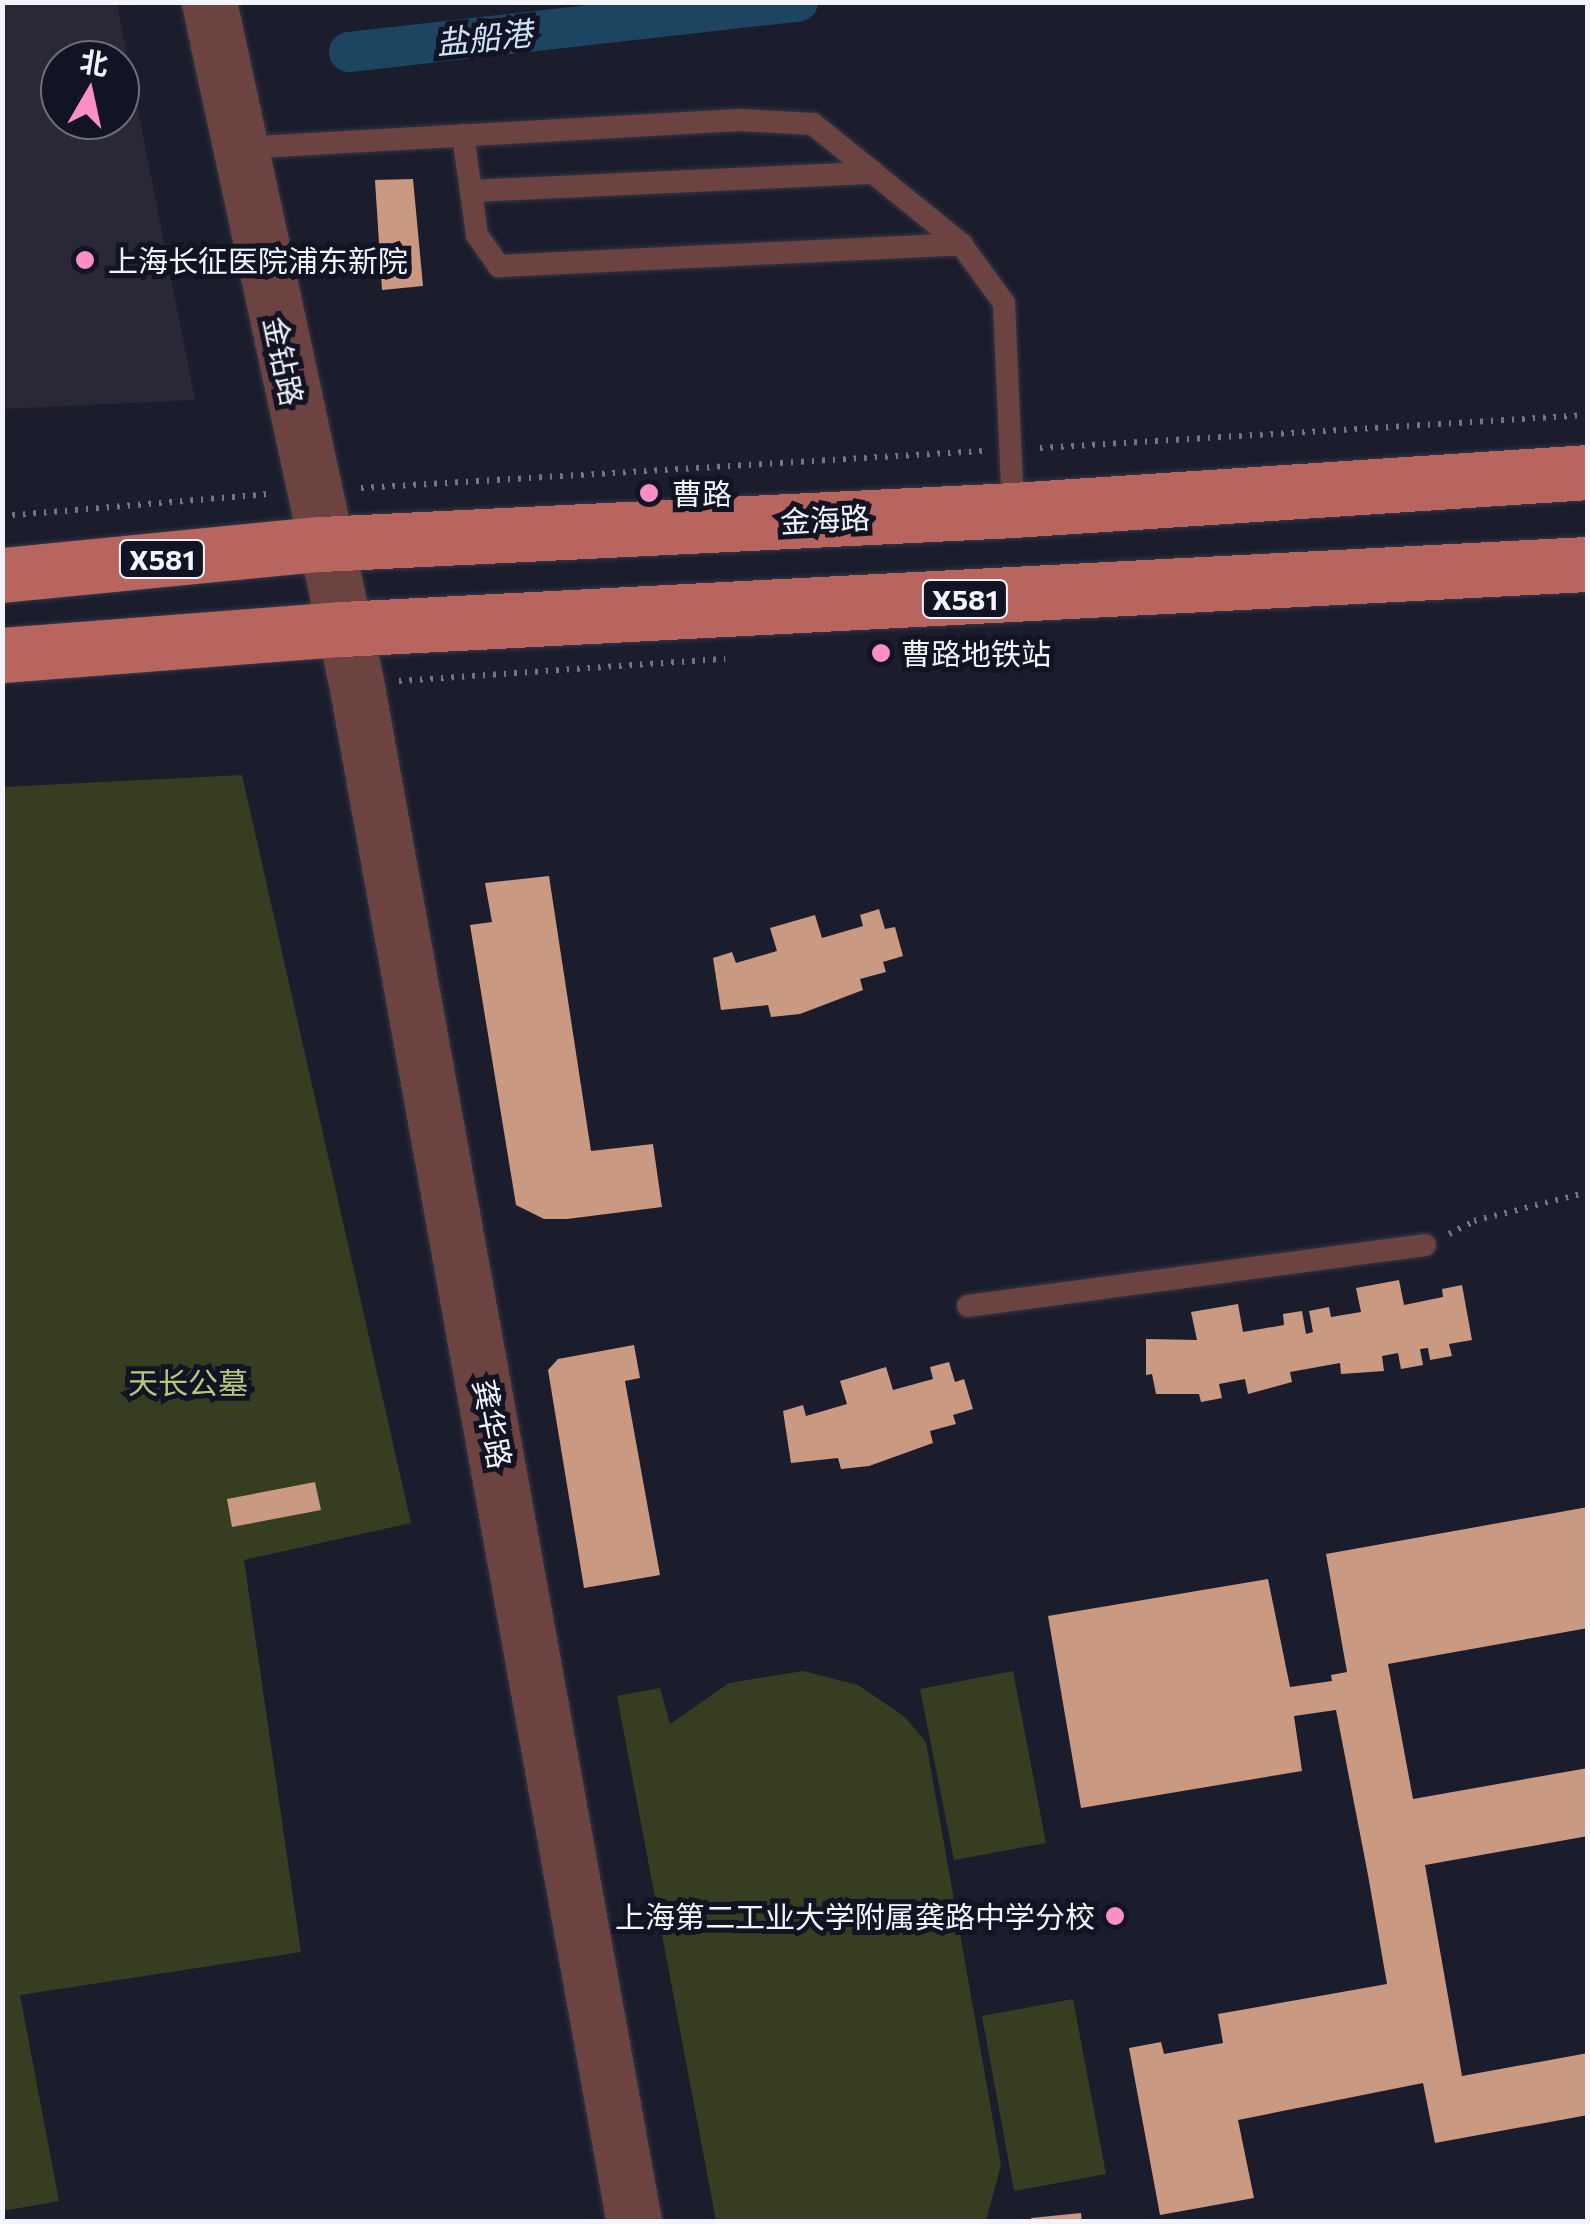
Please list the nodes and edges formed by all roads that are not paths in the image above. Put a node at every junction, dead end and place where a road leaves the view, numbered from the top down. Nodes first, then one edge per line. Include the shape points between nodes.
1 (209, 2) edge
2 (463, 136) junction
3 (240, 148) junction
4 (874, 173) junction
5 (471, 191) junction
6 (961, 244) junction
7 (1588, 472) edge
8 (1013, 510) junction
9 (322, 544) junction
10 (1588, 564) edge
11 (2, 575) edge
12 (342, 628) junction
13 (2, 655) edge
14 (1425, 1246) road end
15 (968, 1306) dead end
16 (634, 2222) edge

1 - 3 street, 金钻路
2 - 3 lane
2 - 4 lane via 740,120 813,124
2 - 5 lane
3 - 9 street, 金钻路
4 - 5 lane
4 - 6 lane
5 - 6 lane via 477,235 499,266
6 - 8 lane via 1004,302
7 - 8 main road, 金海路 / X581
8 - 9 main road, 金海路 / X581
9 - 11 main road, 金海路 / X581
9 - 12 street, 龚华路
10 - 12 main road, X581
12 - 13 main road, X581
12 - 16 street, 龚华路 via 524,1592
14 - 15 lane

